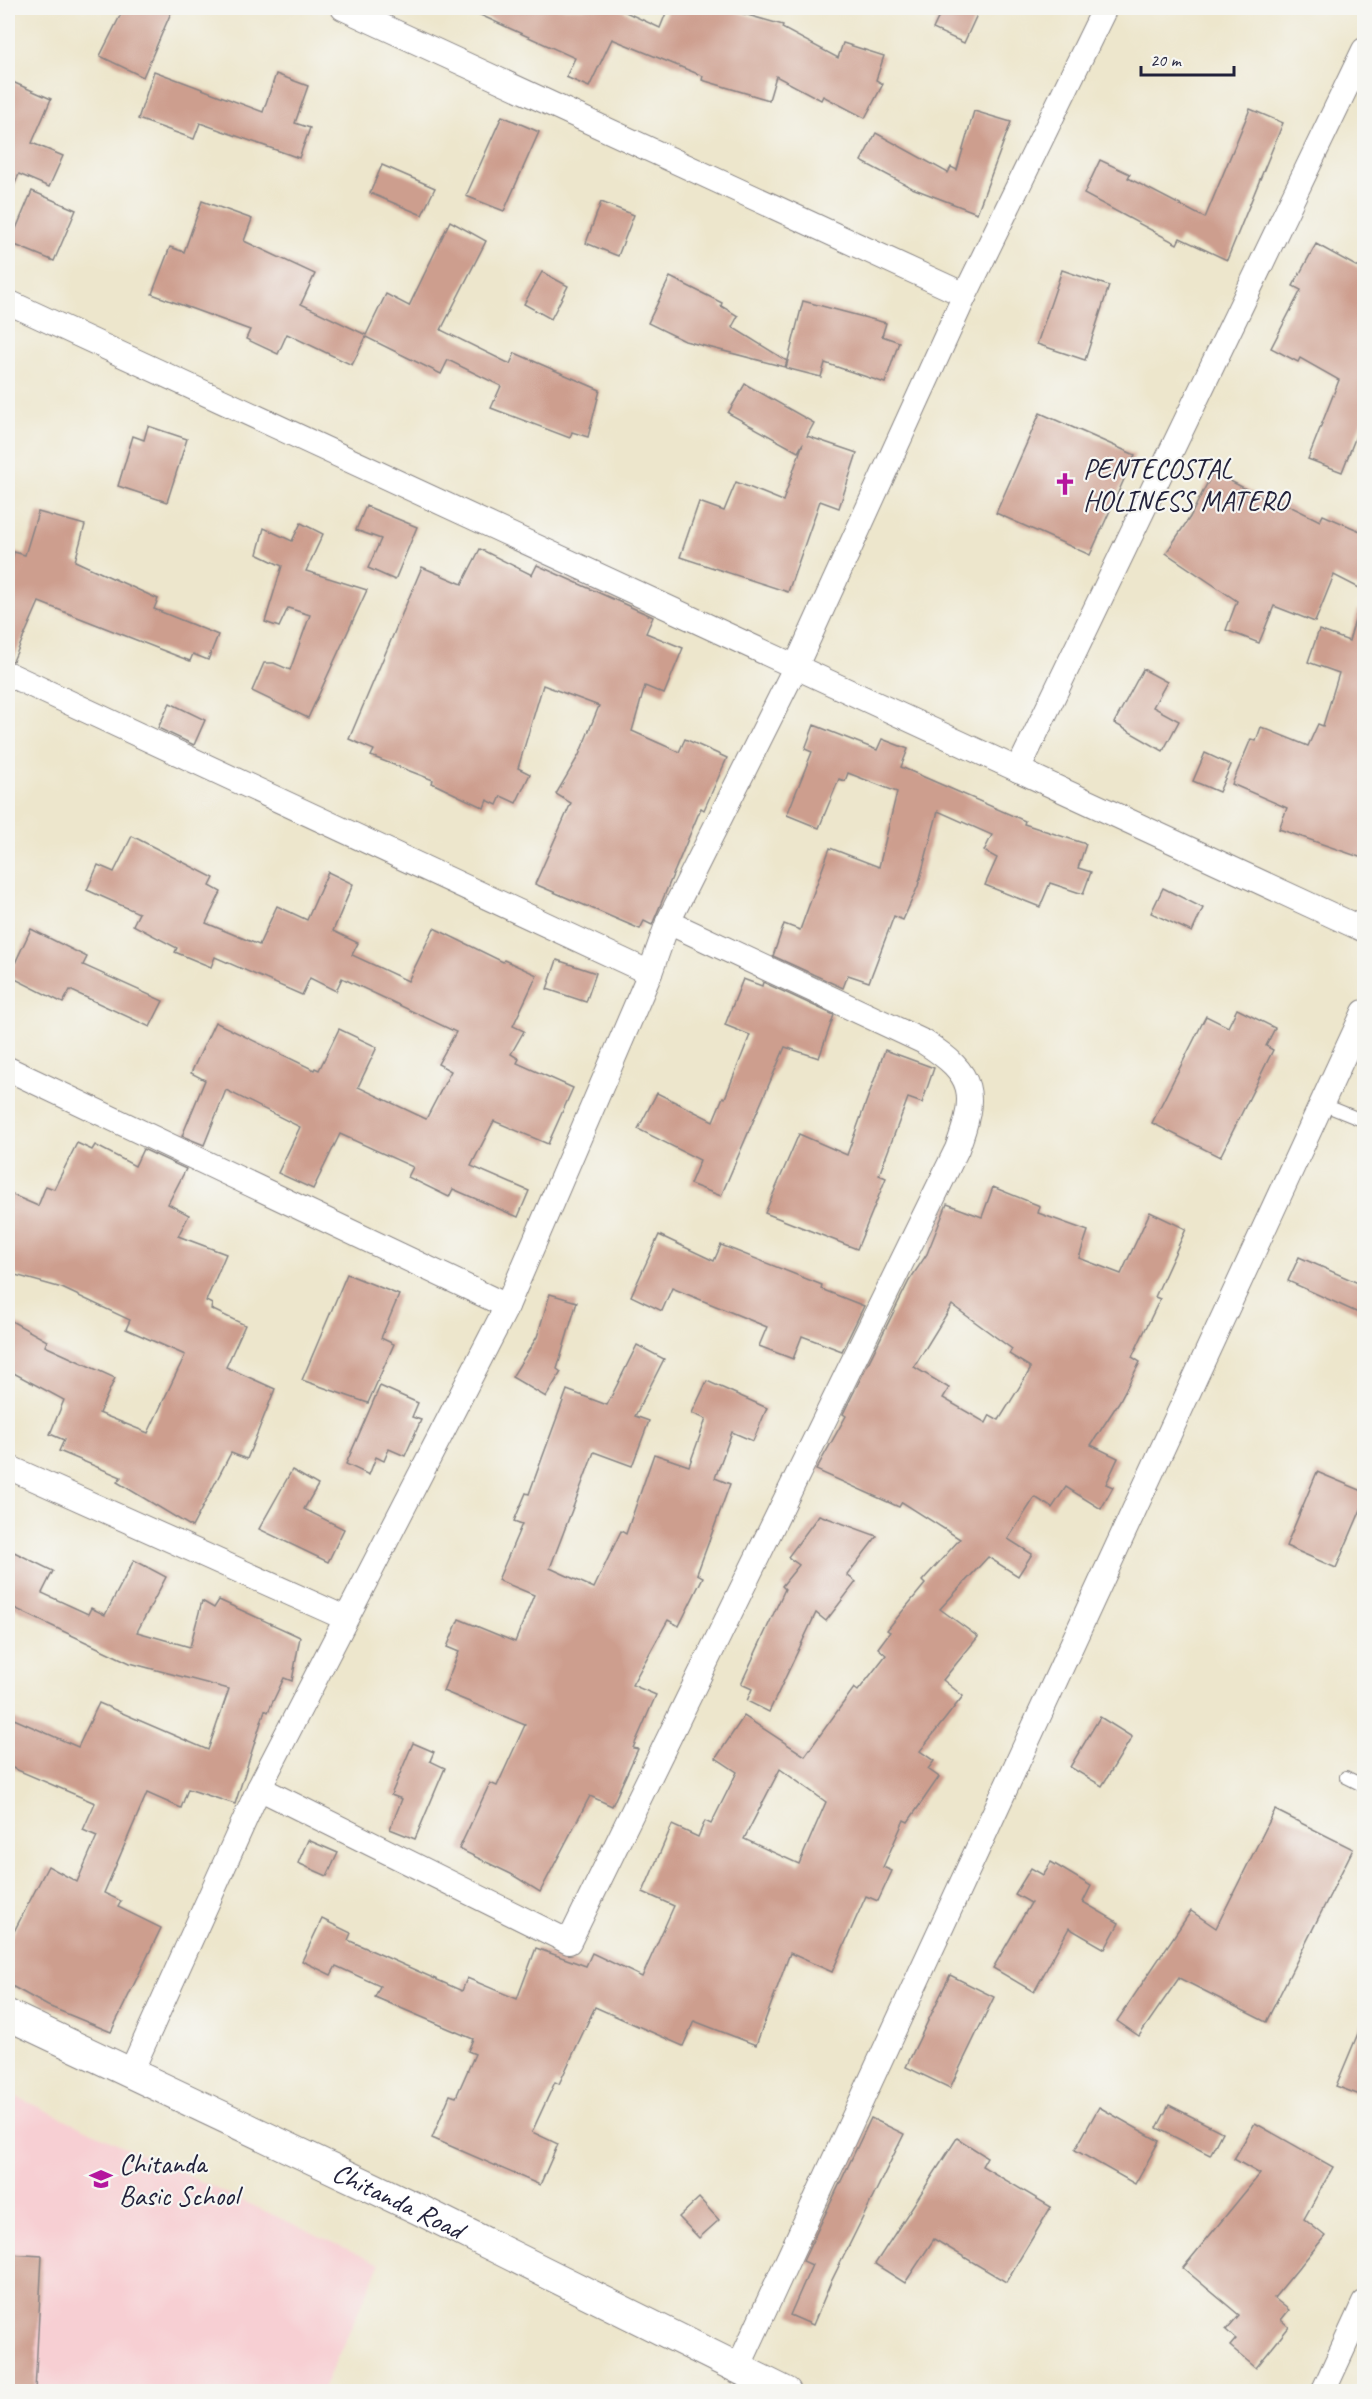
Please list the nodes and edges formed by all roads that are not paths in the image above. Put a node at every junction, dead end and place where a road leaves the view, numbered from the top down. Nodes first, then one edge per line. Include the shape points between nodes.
1 (343, 8) edge
2 (1105, 8) edge
3 (1365, 50) edge
4 (966, 295) junction
5 (8, 302) edge
6 (796, 666) junction
7 (8, 674) edge
8 (1018, 770) junction
9 (668, 922) junction
10 (1365, 930) edge
11 (650, 973) junction
12 (1365, 1012) edge
13 (8, 1069) edge
14 (1322, 1104) junction
15 (1365, 1122) edge
16 (507, 1306) junction
17 (8, 1467) edge
18 (345, 1618) junction
19 (1346, 1777) dead end
20 (1365, 1786) edge
21 (259, 1788) junction
22 (8, 2015) edge
23 (130, 2074) junction
24 (1365, 2302) edge
25 (738, 2370) junction
26 (786, 2391) edge
27 (1323, 2391) edge

1 - 4 street
2 - 4 street
3 - 8 street
4 - 6 street
5 - 6 street
6 - 8 street
6 - 9 street
7 - 11 street
8 - 10 street
9 - 11 street
9 - 21 street via 924,1042 944,1055 965,1077 971,1104 957,1149 569,1942
11 - 16 street
12 - 14 street
13 - 16 street
14 - 15 lane
14 - 25 street
16 - 18 street
17 - 18 street
18 - 21 street
19 - 20 lane
21 - 23 street
22 - 23 street, Chitanda Road
23 - 25 street, Chitanda Road via 420,2210
24 - 27 street
25 - 26 street, Chitanda Road

